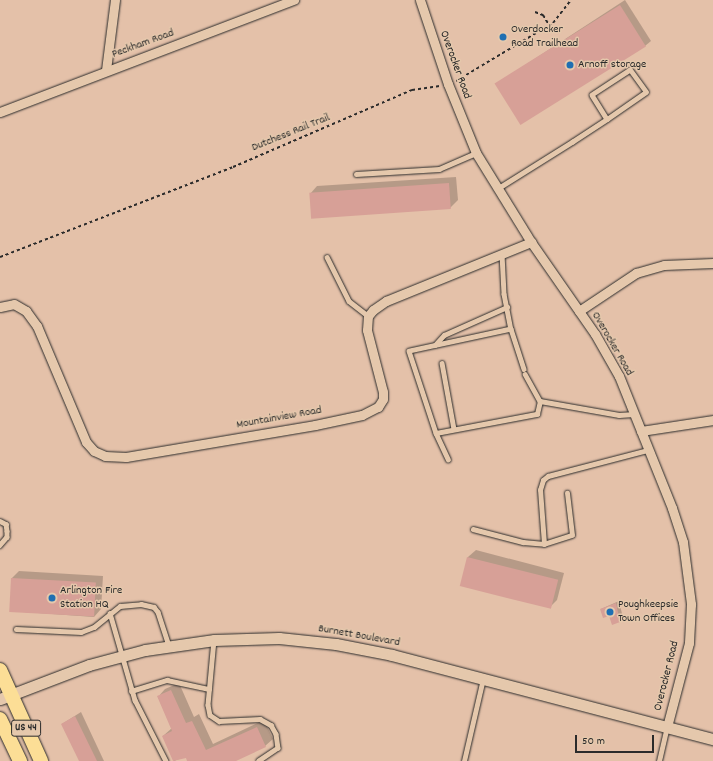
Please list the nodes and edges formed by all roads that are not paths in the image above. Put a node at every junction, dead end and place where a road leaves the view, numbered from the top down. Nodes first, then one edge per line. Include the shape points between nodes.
1 (115, 0) edge
2 (294, 0) edge
3 (420, 0) edge
4 (106, 70) junction
5 (0, 112) edge
6 (607, 119) junction
7 (476, 153) junction
8 (356, 174) dead end
9 (497, 189) junction
10 (531, 242) junction
11 (502, 254) junction
12 (327, 257) dead end
13 (713, 263) edge
14 (506, 307) junction
15 (0, 308) edge
16 (579, 311) junction
17 (368, 316) junction
18 (511, 329) junction
19 (435, 346) junction
20 (442, 363) dead end
21 (524, 368) dead end
22 (525, 374) dead end
23 (540, 401) junction
24 (634, 414) junction
25 (713, 420) edge
26 (454, 429) junction
27 (641, 431) junction
28 (436, 433) junction
29 (648, 450) junction
30 (448, 459) dead end
31 (567, 493) dead end
32 (0, 521) edge
33 (472, 529) dead end
34 (0, 544) edge
35 (544, 544) junction
36 (110, 613) junction
37 (16, 629) dead end
38 (214, 640) junction
39 (170, 646) junction
40 (123, 655) junction
41 (0, 670) edge
42 (483, 679) junction
43 (209, 689) junction
44 (131, 691) junction
45 (5, 697) edge
46 (0, 719) edge
47 (667, 727) junction
48 (713, 739) edge
49 (16, 759) edge
50 (41, 761) edge
51 (166, 761) edge
52 (259, 761) edge
53 (464, 761) edge
54 (660, 761) edge

1 - 4 street
2 - 4 street, Peckham Road
3 - 7 street, Overocker Road via 448,84
4 - 5 street, Peckham Road
6 - 6 lane via 646,92 630,70 592,95
6 - 9 lane
7 - 8 lane via 439,169
7 - 9 street, Overocker Road
9 - 10 street, Overocker Road
10 - 11 street
10 - 16 street, Overocker Road
11 - 14 lane
11 - 17 street via 386,301
12 - 17 lane via 349,300
13 - 16 street via 664,265 636,273
14 - 18 lane
14 - 19 lane via 444,335
15 - 17 street, Mountainview Road via 14,304 26,311 36,326 86,442 94,451 113,458 315,425 362,415 378,407 384,399 367,330
16 - 24 street, Overocker Road via 619,376
18 - 19 lane
18 - 21 lane
19 - 28 lane via 409,351
20 - 26 lane
22 - 23 lane
23 - 24 lane via 619,415
23 - 26 lane via 537,414
24 - 27 street, Overocker Road
25 - 27 street
26 - 28 lane
27 - 29 street, Overocker Road
28 - 30 lane
29 - 35 lane via 548,476 543,480 540,490
29 - 47 street, Overocker Road via 683,542 690,585 689,643
31 - 35 lane via 572,535
32 - 34 lane via 6,524 7,537
33 - 35 lane via 523,542
36 - 37 lane via 94,627 81,632
36 - 39 lane via 132,604 154,606
36 - 40 lane
38 - 39 street, Burnett Boulevard
38 - 42 street, Burnett Boulevard via 279,638 336,644 392,655
38 - 43 lane
39 - 40 street, Burnett Boulevard
40 - 44 lane
40 - 45 street, Burnett Boulevard
41 - 45 highway, US 44
42 - 47 street, Burnett Boulevard
42 - 53 lane
43 - 44 lane via 167,680
43 - 52 lane via 208,705 212,718 219,721 260,719 274,729 277,750
44 - 51 lane
45 - 50 highway, US 44
46 - 49 highway, US 44
47 - 48 street, Burnett Boulevard
47 - 54 lane

